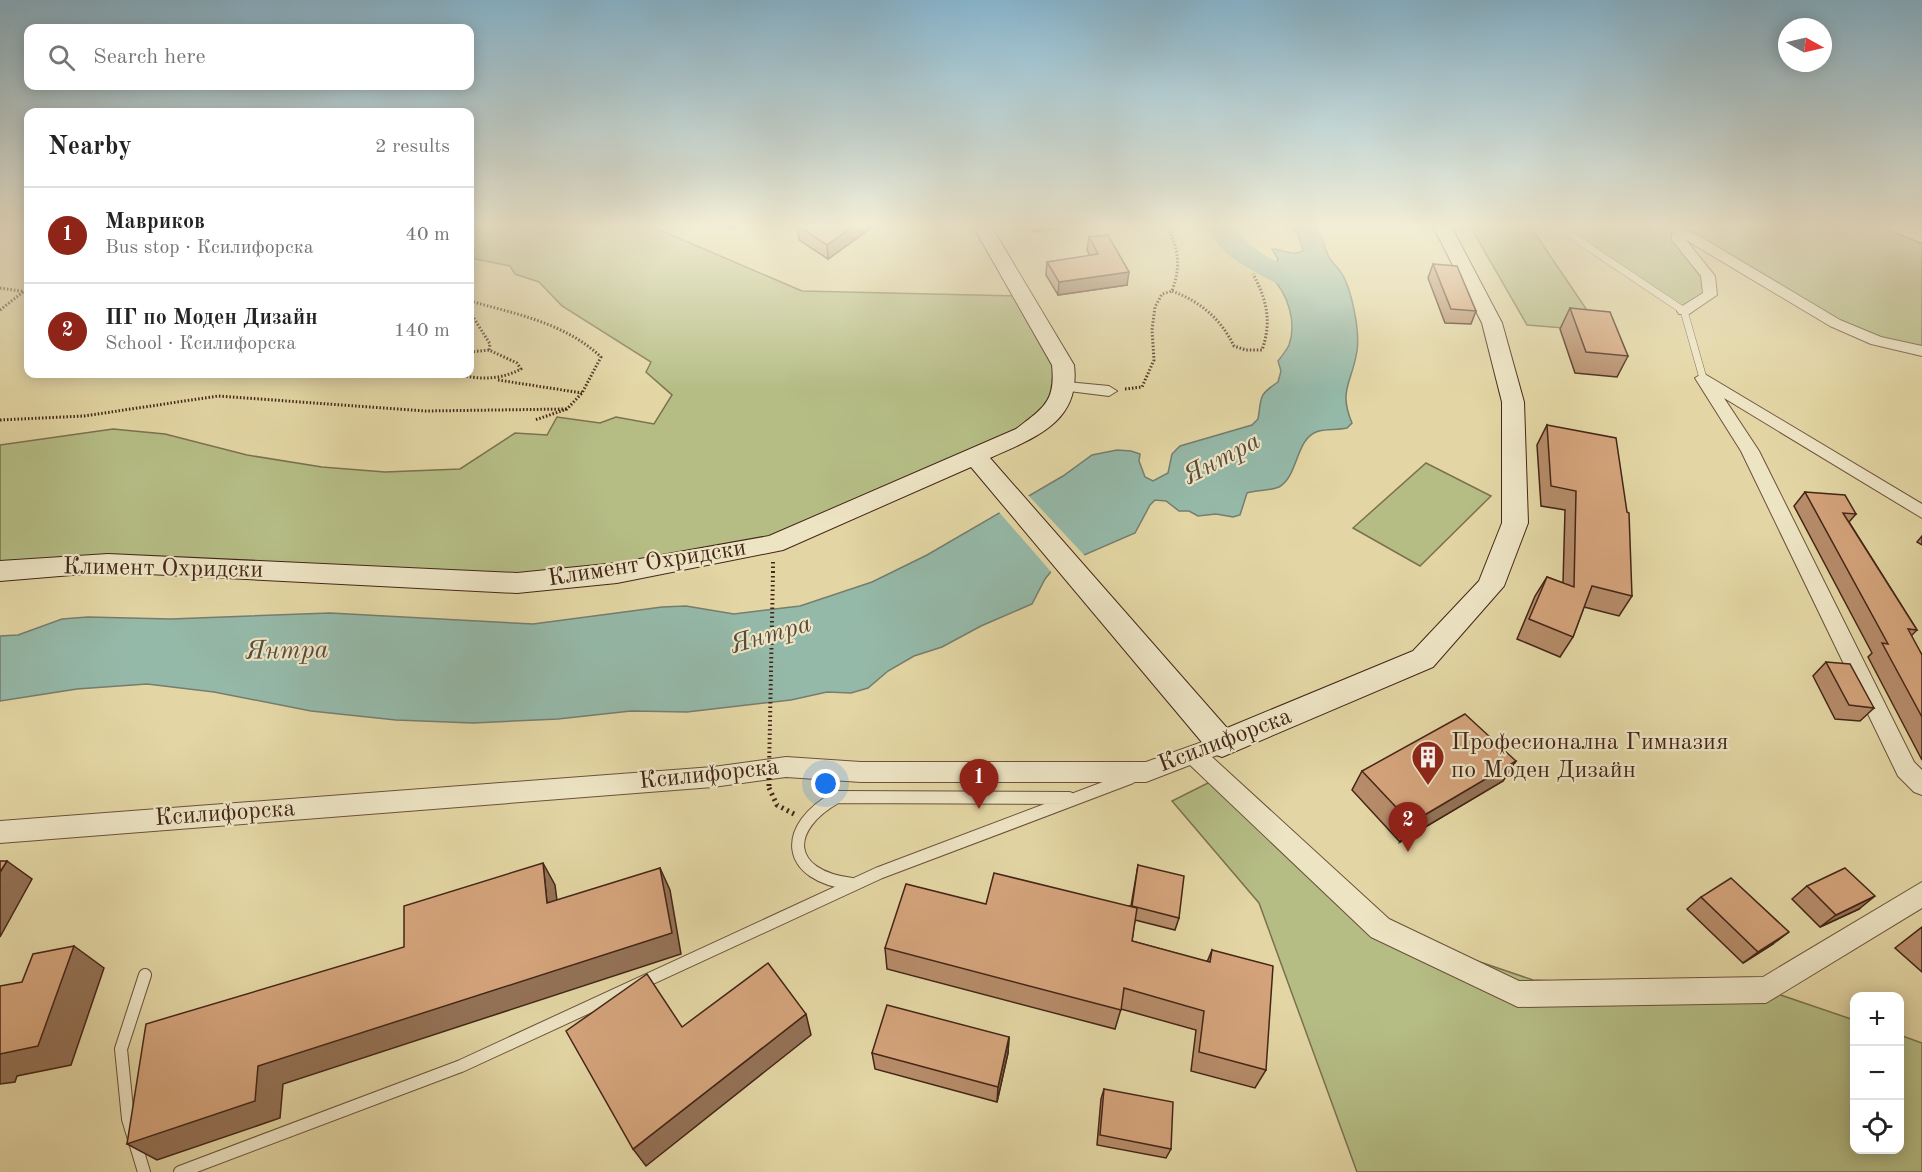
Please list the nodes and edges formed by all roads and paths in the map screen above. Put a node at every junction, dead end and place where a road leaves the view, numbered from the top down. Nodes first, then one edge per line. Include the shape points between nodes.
1 (1014, 281) edge
2 (1176, 281) edge
3 (1257, 281) edge
4 (1470, 281) edge
5 (1639, 281) edge
6 (1708, 281) edge
7 (1764, 281) edge
8 (0, 286) edge
9 (24, 290) edge
10 (1172, 291) junction
11 (24, 292) edge
12 (474, 302) edge
13 (0, 310) edge
14 (1684, 311) junction
15 (474, 318) edge
16 (489, 350) junction
17 (1922, 351) edge
18 (474, 352) edge
19 (474, 378) edge
20 (1703, 378) junction
21 (492, 379) junction
22 (1067, 387) junction
23 (1109, 391) joint
24 (582, 393) junction
25 (567, 409) junction
26 (0, 420) edge
27 (535, 420) dead end
28 (981, 464) junction
29 (1922, 512) edge
30 (0, 571) edge
31 (773, 572) dead end
32 (1222, 744) junction
33 (1195, 756) junction
34 (1146, 771) junction
35 (1922, 785) edge
36 (1076, 798) junction
37 (805, 820) junction
38 (0, 832) edge
39 (879, 873) junction
40 (1922, 894) edge
41 (145, 975) dead end
42 (144, 1172) edge
43 (180, 1172) edge

1 - 22 street via 1064,365
2 - 10 path
3 - 10 path via 1265,294 1269,315 1262,350 1234,346 1212,312
4 - 32 street, Ксилифорска via 1492,323 1513,402 1515,523 1491,586 1423,659
5 - 14 lane
6 - 14 street via 1710,295
7 - 17 street via 1835,323 1876,341
8 - 9 path
10 - 23 path via 1162,294 1155,307 1154,360 1142,387
11 - 13 path
12 - 24 path via 560,330 592,346 602,357
14 - 20 lane
15 - 16 path via 490,344
16 - 18 path
16 - 21 path via 518,363 521,369 508,377
19 - 21 path
20 - 29 street
20 - 35 street via 1750,451 1906,769
21 - 24 path
22 - 23 street
22 - 28 street, Климент Охридски via 1054,411
24 - 25 path
25 - 26 path via 425,411 218,396 84,416
25 - 27 path
28 - 30 street, Климент Охридски via 774,544 617,573 517,583 108,563
28 - 32 street
31 - 37 path, bridge via 769,786 777,805
32 - 33 street, Ксилифорска
33 - 34 street, Ксилифорска
33 - 40 street via 1380,928 1518,994 1767,990
34 - 36 lane
34 - 38 street, Ксилифорска via 861,772 786,767 713,777
36 - 37 lane via 837,797 824,802
36 - 39 lane
37 - 39 lane via 798,845 801,858 814,875 838,885
39 - 43 lane via 461,1066
41 - 42 lane via 121,1049 128,1119

